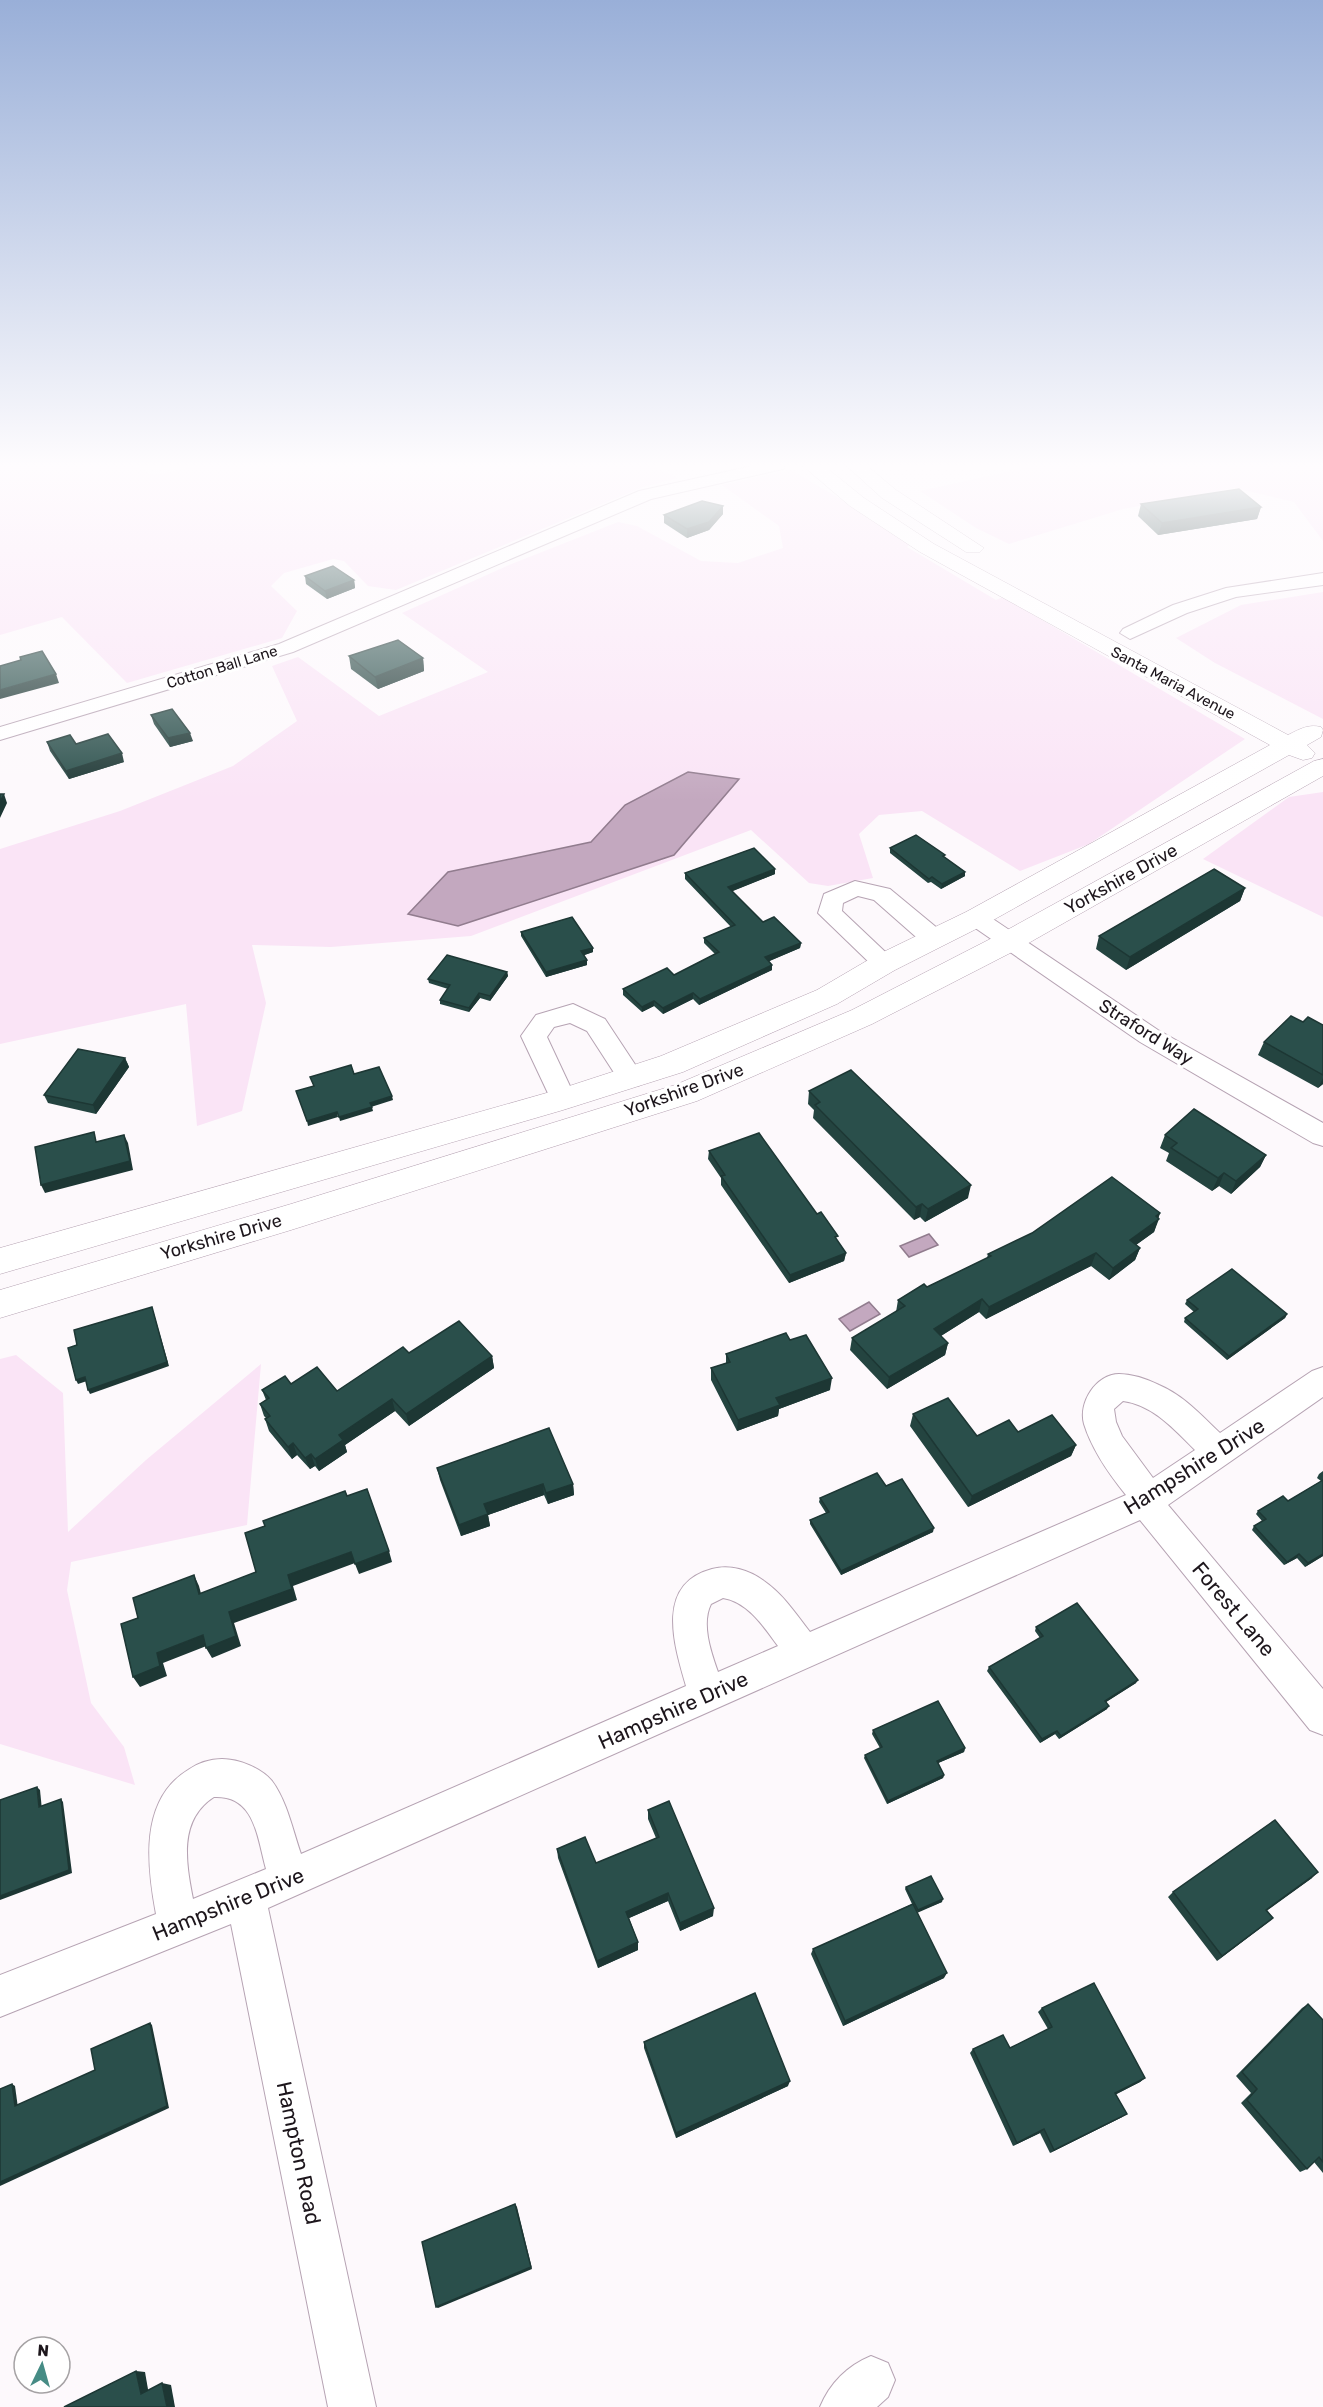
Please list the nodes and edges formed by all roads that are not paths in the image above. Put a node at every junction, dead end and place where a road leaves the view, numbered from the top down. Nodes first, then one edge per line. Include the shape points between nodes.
1 (452, 577) edge
2 (981, 577) edge
3 (1323, 579) edge
4 (1080, 607) dead end
5 (1053, 617) junction
6 (1110, 623) dead end
7 (1130, 633) junction
8 (1150, 644) dead end
9 (0, 734) edge
10 (1304, 734) edge
11 (1323, 765) edge
12 (976, 918) junction
13 (933, 938) junction
14 (1008, 942) junction
15 (885, 963) junction
16 (631, 1078) junction
17 (563, 1099) junction
18 (1323, 1136) edge
19 (248, 1190) junction
20 (259, 1226) junction
21 (0, 1261) edge
22 (0, 1304) edge
23 (1323, 1380) edge
24 (1219, 1453) junction
25 (1148, 1501) junction
26 (804, 1653) junction
27 (706, 1696) junction
28 (1323, 1717) edge
29 (289, 1879) junction
30 (246, 1898) junction
31 (178, 1925) junction
32 (0, 1996) edge
33 (352, 2407) edge

1 - 9 street, Cotton Ball Lane via 286,648
2 - 5 street, Santa Maria Avenue
3 - 7 street via 1233,592 1180,609
4 - 5 street
5 - 10 street, Santa Maria Avenue
6 - 7 street, Santa Maria Avenue
7 - 8 street, Santa Maria Avenue
10 - 11 street, Santa Maria Avenue
10 - 12 street, Yorkshire Drive
11 - 14 street, Yorkshire Drive
12 - 13 street, Yorkshire Drive
12 - 14 street, Straford Way
13 - 15 street, Yorkshire Drive
13 - 15 street via 882,894 855,888 832,898 830,914
14 - 18 street, Straford Way via 1149,1036
14 - 20 street, Yorkshire Drive via 862,1017 686,1093
15 - 16 street, Yorkshire Drive via 828,997
16 - 17 street, Yorkshire Drive
16 - 17 street via 596,1024 573,1013 544,1021 534,1036
17 - 19 street, Yorkshire Drive
19 - 20 street
19 - 21 street, Yorkshire Drive
20 - 22 street, Yorkshire Drive
23 - 24 street, Hampshire Drive
24 - 25 street, Hampshire Drive
24 - 25 street, Forest Lane via 1160,1398 1138,1388 1117,1388 1104,1398 1098,1410 1102,1430
25 - 26 street, Hampshire Drive
25 - 28 street, Forest Lane
26 - 27 street, Hampshire Drive
26 - 27 street via 754,1592 732,1581 716,1581 701,1589 692,1603 690,1626
27 - 29 street, Hampshire Drive
29 - 30 street, Hampshire Drive
29 - 31 street via 258,1794 234,1777 208,1778 183,1796 171,1818 168,1871
30 - 31 street, Hampshire Drive
30 - 33 street, Hampton Road
31 - 32 street, Hampshire Drive

